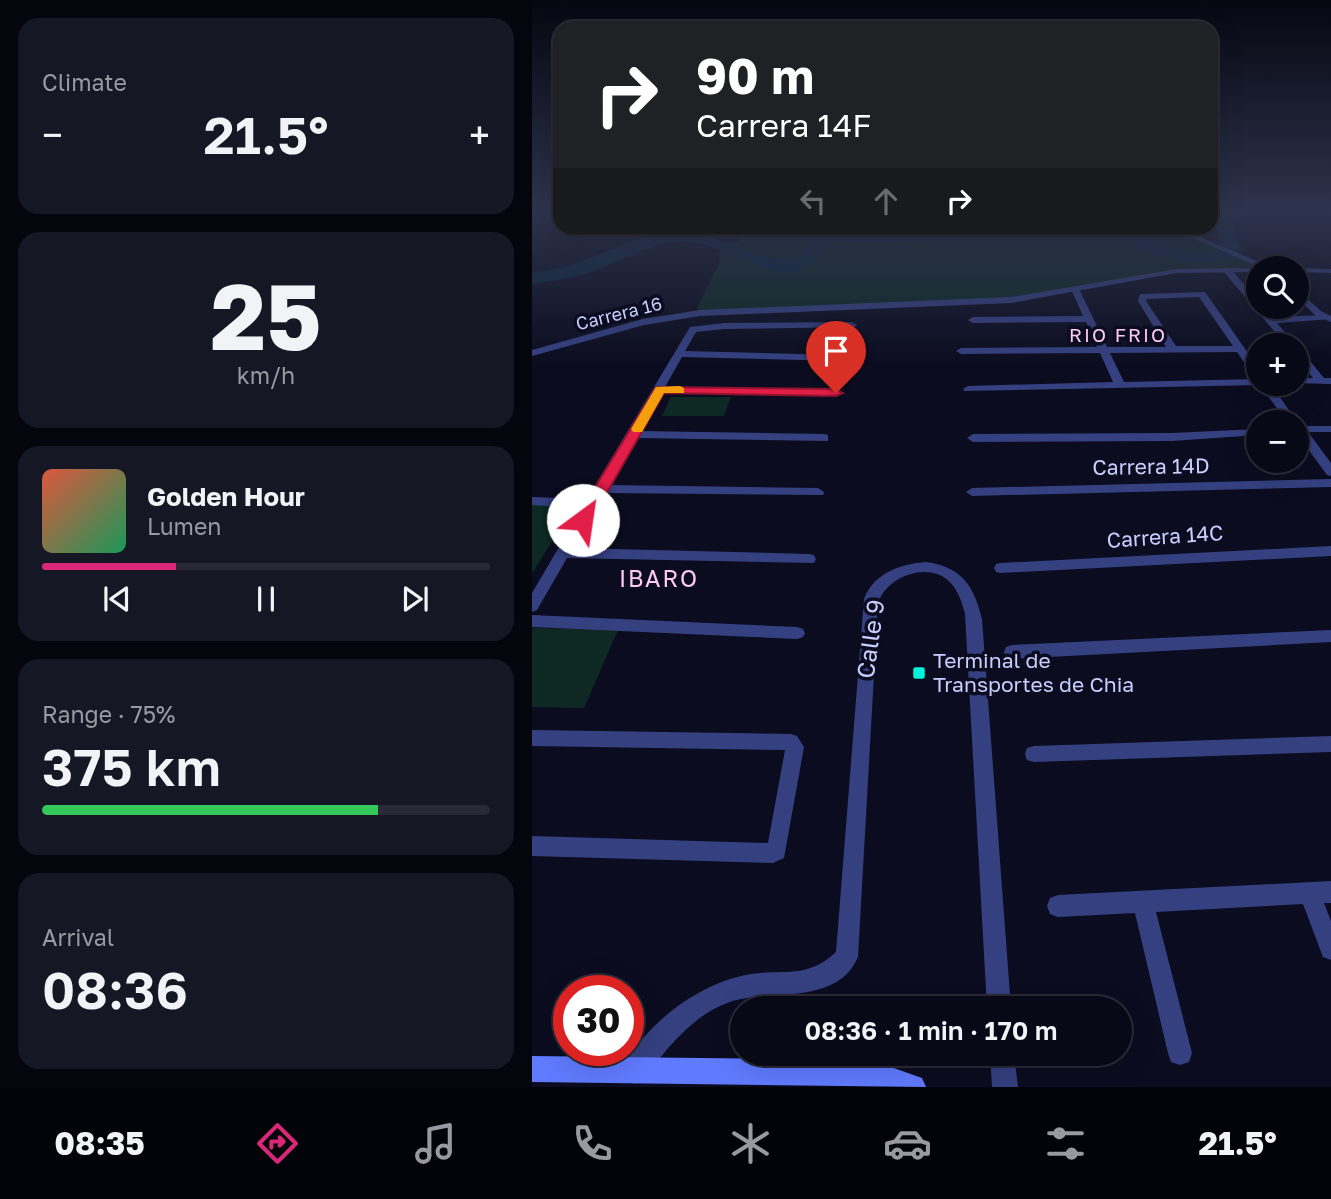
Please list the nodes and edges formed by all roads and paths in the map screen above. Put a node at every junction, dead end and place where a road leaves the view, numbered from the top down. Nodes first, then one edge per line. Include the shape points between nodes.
1 (1227, 270) junction
2 (1246, 270) edge
3 (1309, 270) edge
4 (1331, 271) edge
5 (1076, 291) junction
6 (1309, 302) edge
7 (1329, 318) edge
8 (1087, 319) junction
9 (973, 320) dead end
10 (1269, 320) junction
11 (852, 325) dead end
12 (1280, 333) edge
13 (1240, 349) junction
14 (1174, 350) junction
15 (961, 351) dead end
16 (1103, 352) junction
17 (532, 353) edge
18 (680, 354) junction
19 (1246, 357) edge
20 (842, 358) dead end
21 (1309, 364) edge
22 (1326, 381) edge
23 (1246, 382) edge
24 (1119, 385) junction
25 (968, 389) dead end
26 (660, 390) junction
27 (836, 393) dead end
28 (1309, 428) edge
29 (1331, 429) edge
30 (1246, 433) edge
31 (635, 434) junction
32 (824, 438) dead end
33 (973, 438) dead end
34 (1309, 444) edge
35 (1331, 472) edge
36 (1331, 483) edge
37 (602, 489) junction
38 (818, 492) dead end
39 (972, 492) dead end
40 (532, 501) edge
41 (593, 504) junction
42 (1331, 551) edge
43 (564, 553) junction
44 (809, 559) dead end
45 (1001, 568) dead end
46 (532, 606) edge
47 (532, 621) edge
48 (797, 633) dead end
49 (1331, 636) edge
50 (1012, 652) dead end
51 (532, 738) edge
52 (1331, 744) edge
53 (1034, 754) dead end
54 (532, 846) edge
55 (1320, 893) edge
56 (1143, 902) junction
57 (1058, 906) dead end
58 (1331, 949) edge
59 (998, 996) edge
60 (1180, 1053) dead end
61 (1003, 1066) edge
62 (532, 1069) edge
63 (635, 1071) junction
64 (912, 1087) edge
65 (1005, 1087) edge

1 - 2 street, Carrera 16
1 - 5 street, Carrera 16 via 1176,271
1 - 10 street
3 - 4 street
5 - 8 street
5 - 17 street, Carrera 16 via 988,301 699,313
6 - 7 street
7 - 10 street
8 - 9 street
8 - 16 street
10 - 12 street
11 - 18 street via 696,327
13 - 14 street
13 - 14 street via 1202,294 1143,296
13 - 19 street
14 - 16 street
15 - 16 street
16 - 24 street
18 - 20 street
18 - 26 street
21 - 22 street
23 - 24 street
24 - 25 street
26 - 27 street
26 - 31 street
28 - 29 street
30 - 33 street
31 - 32 street
31 - 37 street
34 - 35 street
36 - 39 street, Carrera 14D
37 - 38 street
37 - 41 street
40 - 41 street
41 - 43 street
42 - 45 street, Carrera 14C
43 - 44 street
43 - 46 street
47 - 48 street
49 - 50 street
51 - 54 street via 794,744 777,851 773,853
52 - 53 street
55 - 56 street
55 - 58 street
56 - 57 street
56 - 60 street
59 - 63 street, Calle 9 via 974,619 970,602 955,578 939,570 903,570 886,578 874,594 868,628 847,957 822,978 793,985 748,986 711,999 682,1015
61 - 65 street
62 - 63 main road
63 - 64 main road via 871,1073

